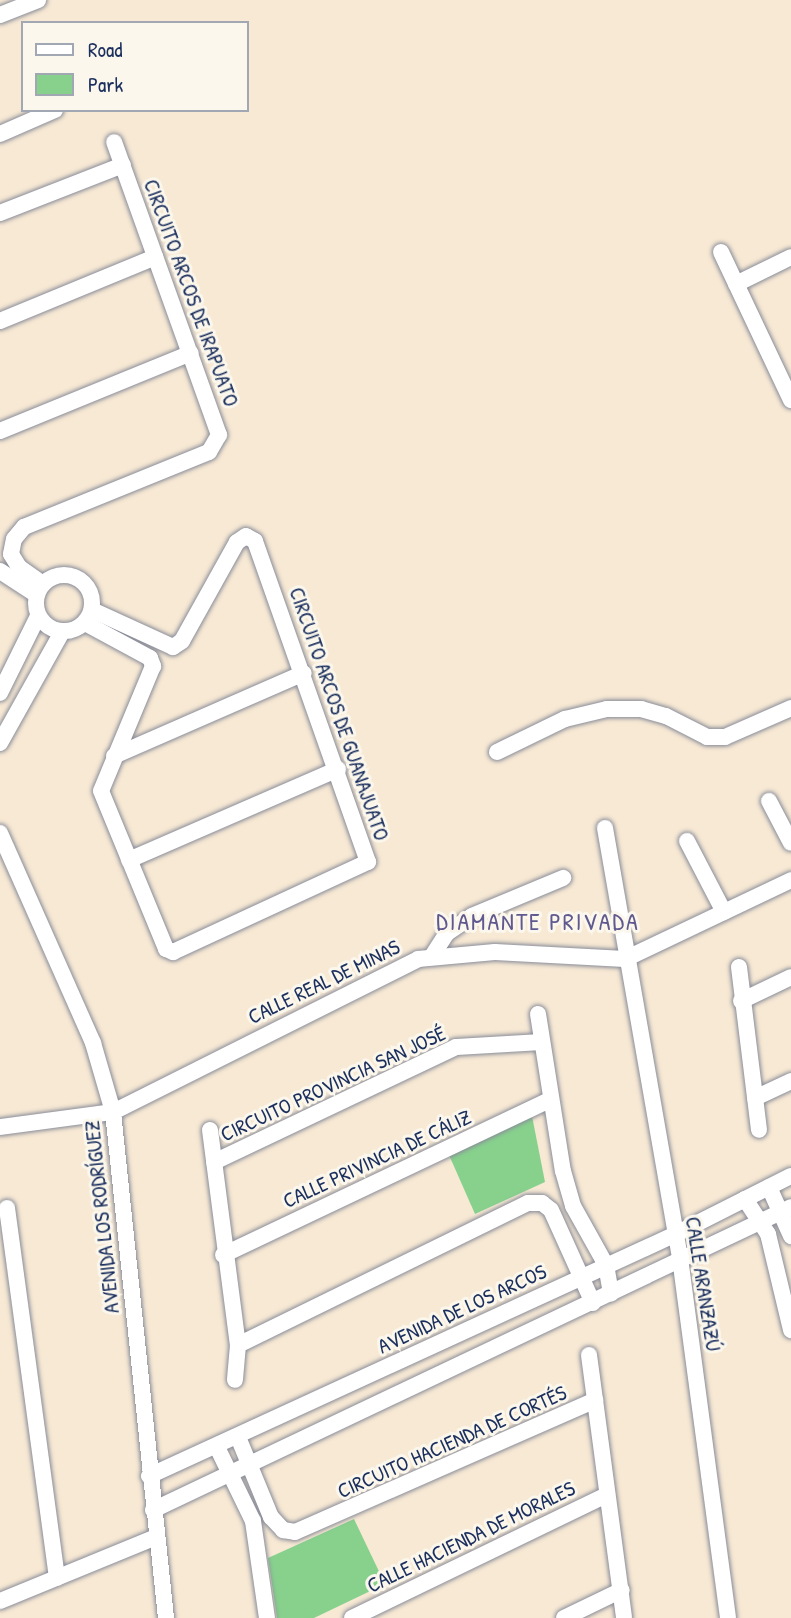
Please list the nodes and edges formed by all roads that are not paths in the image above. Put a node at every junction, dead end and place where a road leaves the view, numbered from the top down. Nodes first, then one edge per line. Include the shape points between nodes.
1 (38, 0) edge
2 (0, 15) edge
3 (50, 112) edge
4 (0, 134) edge
5 (114, 142) dead end
6 (122, 165) junction
7 (0, 213) edge
8 (721, 252) dead end
9 (155, 257) junction
10 (791, 257) edge
11 (736, 284) junction
12 (0, 321) edge
13 (191, 353) junction
14 (791, 400) edge
15 (0, 432) edge
16 (0, 571) edge
17 (40, 590) junction
18 (38, 616) junction
19 (89, 617) junction
20 (62, 632) junction
21 (304, 673) junction
22 (0, 693) edge
23 (791, 708) edge
24 (0, 743) edge
25 (497, 752) dead end
26 (114, 756) junction
27 (338, 769) junction
28 (769, 801) dead end
29 (605, 828) dead end
30 (0, 833) edge
31 (687, 841) dead end
32 (791, 843) edge
33 (130, 860) junction
34 (563, 878) dead end
35 (791, 880) edge
36 (724, 912) junction
37 (432, 956) junction
38 (625, 959) junction
39 (739, 967) dead end
40 (791, 977) edge
41 (741, 1001) junction
42 (538, 1014) dead end
43 (542, 1042) junction
44 (791, 1081) edge
45 (755, 1098) junction
46 (550, 1100) junction
47 (113, 1112) junction
48 (0, 1127) edge
49 (210, 1130) dead end
50 (759, 1130) dead end
51 (214, 1162) junction
52 (791, 1175) edge
53 (769, 1186) junction
54 (745, 1199) junction
55 (7, 1208) dead end
56 (786, 1209) edge
57 (759, 1222) junction
58 (674, 1235) junction
59 (791, 1236) edge
60 (223, 1255) junction
61 (680, 1258) junction
62 (606, 1265) junction
63 (582, 1277) junction
64 (611, 1294) junction
65 (593, 1303) junction
66 (791, 1330) edge
67 (238, 1345) junction
68 (589, 1356) dead end
69 (236, 1380) dead end
70 (595, 1400) junction
71 (238, 1437) junction
72 (217, 1447) junction
73 (249, 1464) junction
74 (231, 1473) junction
75 (149, 1476) junction
76 (607, 1495) junction
77 (153, 1510) junction
78 (156, 1537) junction
79 (57, 1577) junction
80 (622, 1590) junction
81 (0, 1601) edge
82 (166, 1618) edge
83 (267, 1618) edge
84 (352, 1618) edge
85 (564, 1618) edge
86 (624, 1618) edge
87 (728, 1618) edge

1 - 2 street
3 - 4 street
5 - 6 street, CIRCUITO ARCOS DE IRAPUATO
6 - 7 street, CIRCUITO ARCOS DE IRAPUATO
6 - 9 street, CIRCUITO ARCOS DE IRAPUATO
8 - 11 street
9 - 12 street
9 - 13 street, CIRCUITO ARCOS DE IRAPUATO
10 - 11 street
11 - 14 street
13 - 15 street
13 - 17 street, CIRCUITO ARCOS DE IRAPUATO via 219,435 209,452 24,527 14,539 11,554
16 - 17 street
17 - 18 street
17 - 19 street via 52,577 73,576 89,589
18 - 20 street
18 - 22 street
19 - 20 street
19 - 21 street, CIRCUITO ARCOS DE GUANAJUATO via 173,647 182,641 237,542 246,536 258,547
19 - 26 street, CIRCUITO ARCOS DE GUANAJUATO via 150,658 153,666
20 - 24 street
21 - 26 street
21 - 27 street, CIRCUITO ARCOS DE GUANAJUATO
23 - 25 street via 725,737 707,737 641,709 607,709 565,719
26 - 33 street, CIRCUITO ARCOS DE GUANAJUATO via 101,791
27 - 33 street
27 - 33 street, CIRCUITO ARCOS DE GUANAJUATO via 368,862 173,952 166,949
28 - 32 street
29 - 38 street, CALLE ARANZAZÚ
30 - 47 street, AVENIDA LOS RODRÍGUEZ via 93,1043
31 - 36 street
34 - 37 street via 472,916 447,933
35 - 36 street, CALLE REAL DE MINAS
36 - 38 street, CALLE REAL DE MINAS
37 - 38 street, CALLE REAL DE MINAS via 495,952
37 - 47 street, CALLE REAL DE MINAS via 399,967
38 - 58 street, CALLE ARANZAZÚ
39 - 41 street
40 - 41 street
41 - 45 street
42 - 43 street
43 - 46 street
43 - 51 street, CIRCUITO PROVINCIA SAN JOSÉ via 456,1047
44 - 45 street
45 - 50 street
46 - 60 street, CALLE PRIVINCIA DE CÁLIZ
46 - 62 street via 573,1206
47 - 48 street, CALLE REAL DE MINAS
47 - 75 street, AVENIDA LOS RODRÍGUEZ
49 - 51 street, CIRCUITO PROVINCIA SAN JOSÉ
51 - 60 street, CIRCUITO PROVINCIA SAN JOSÉ
52 - 53 street, AVENIDA DE LOS ARCOS
53 - 54 street, AVENIDA DE LOS ARCOS
53 - 56 street
54 - 57 street
54 - 58 street, AVENIDA DE LOS ARCOS
55 - 79 street
56 - 57 street
56 - 59 street
57 - 61 street
57 - 66 street via 768,1234
58 - 61 street, CALLE ARANZAZÚ
58 - 62 street, AVENIDA DE LOS ARCOS
60 - 67 street, CIRCUITO PROVINCIA SAN JOSÉ
61 - 64 street
61 - 87 street, CALLE ARANZAZÚ
62 - 63 street, AVENIDA DE LOS ARCOS
62 - 64 street
63 - 65 street
63 - 67 street via 551,1210 542,1203 528,1203
63 - 71 street, AVENIDA DE LOS ARCOS
64 - 65 street
65 - 73 street
67 - 69 street, CIRCUITO PROVINCIA SAN JOSÉ
68 - 70 street
70 - 73 street, CIRCUITO HACIENDA DE CORTÉS via 295,1532 283,1530 271,1517
70 - 76 street, CIRCUITO HACIENDA DE CORTÉS
71 - 72 street, AVENIDA DE LOS ARCOS
71 - 73 street, CIRCUITO HACIENDA DE CORTÉS
72 - 74 street
72 - 75 street, AVENIDA DE LOS ARCOS
73 - 74 street
74 - 77 street
74 - 83 street via 253,1521
75 - 77 street, AVENIDA LOS RODRÍGUEZ
76 - 80 street, CIRCUITO HACIENDA DE CORTÉS
76 - 84 street, CALLE HACIENDA DE MORALES
77 - 78 street, AVENIDA LOS RODRÍGUEZ
78 - 79 street
78 - 82 street, AVENIDA LOS RODRÍGUEZ
79 - 81 street
80 - 85 street
80 - 86 street, CIRCUITO HACIENDA DE CORTÉS

